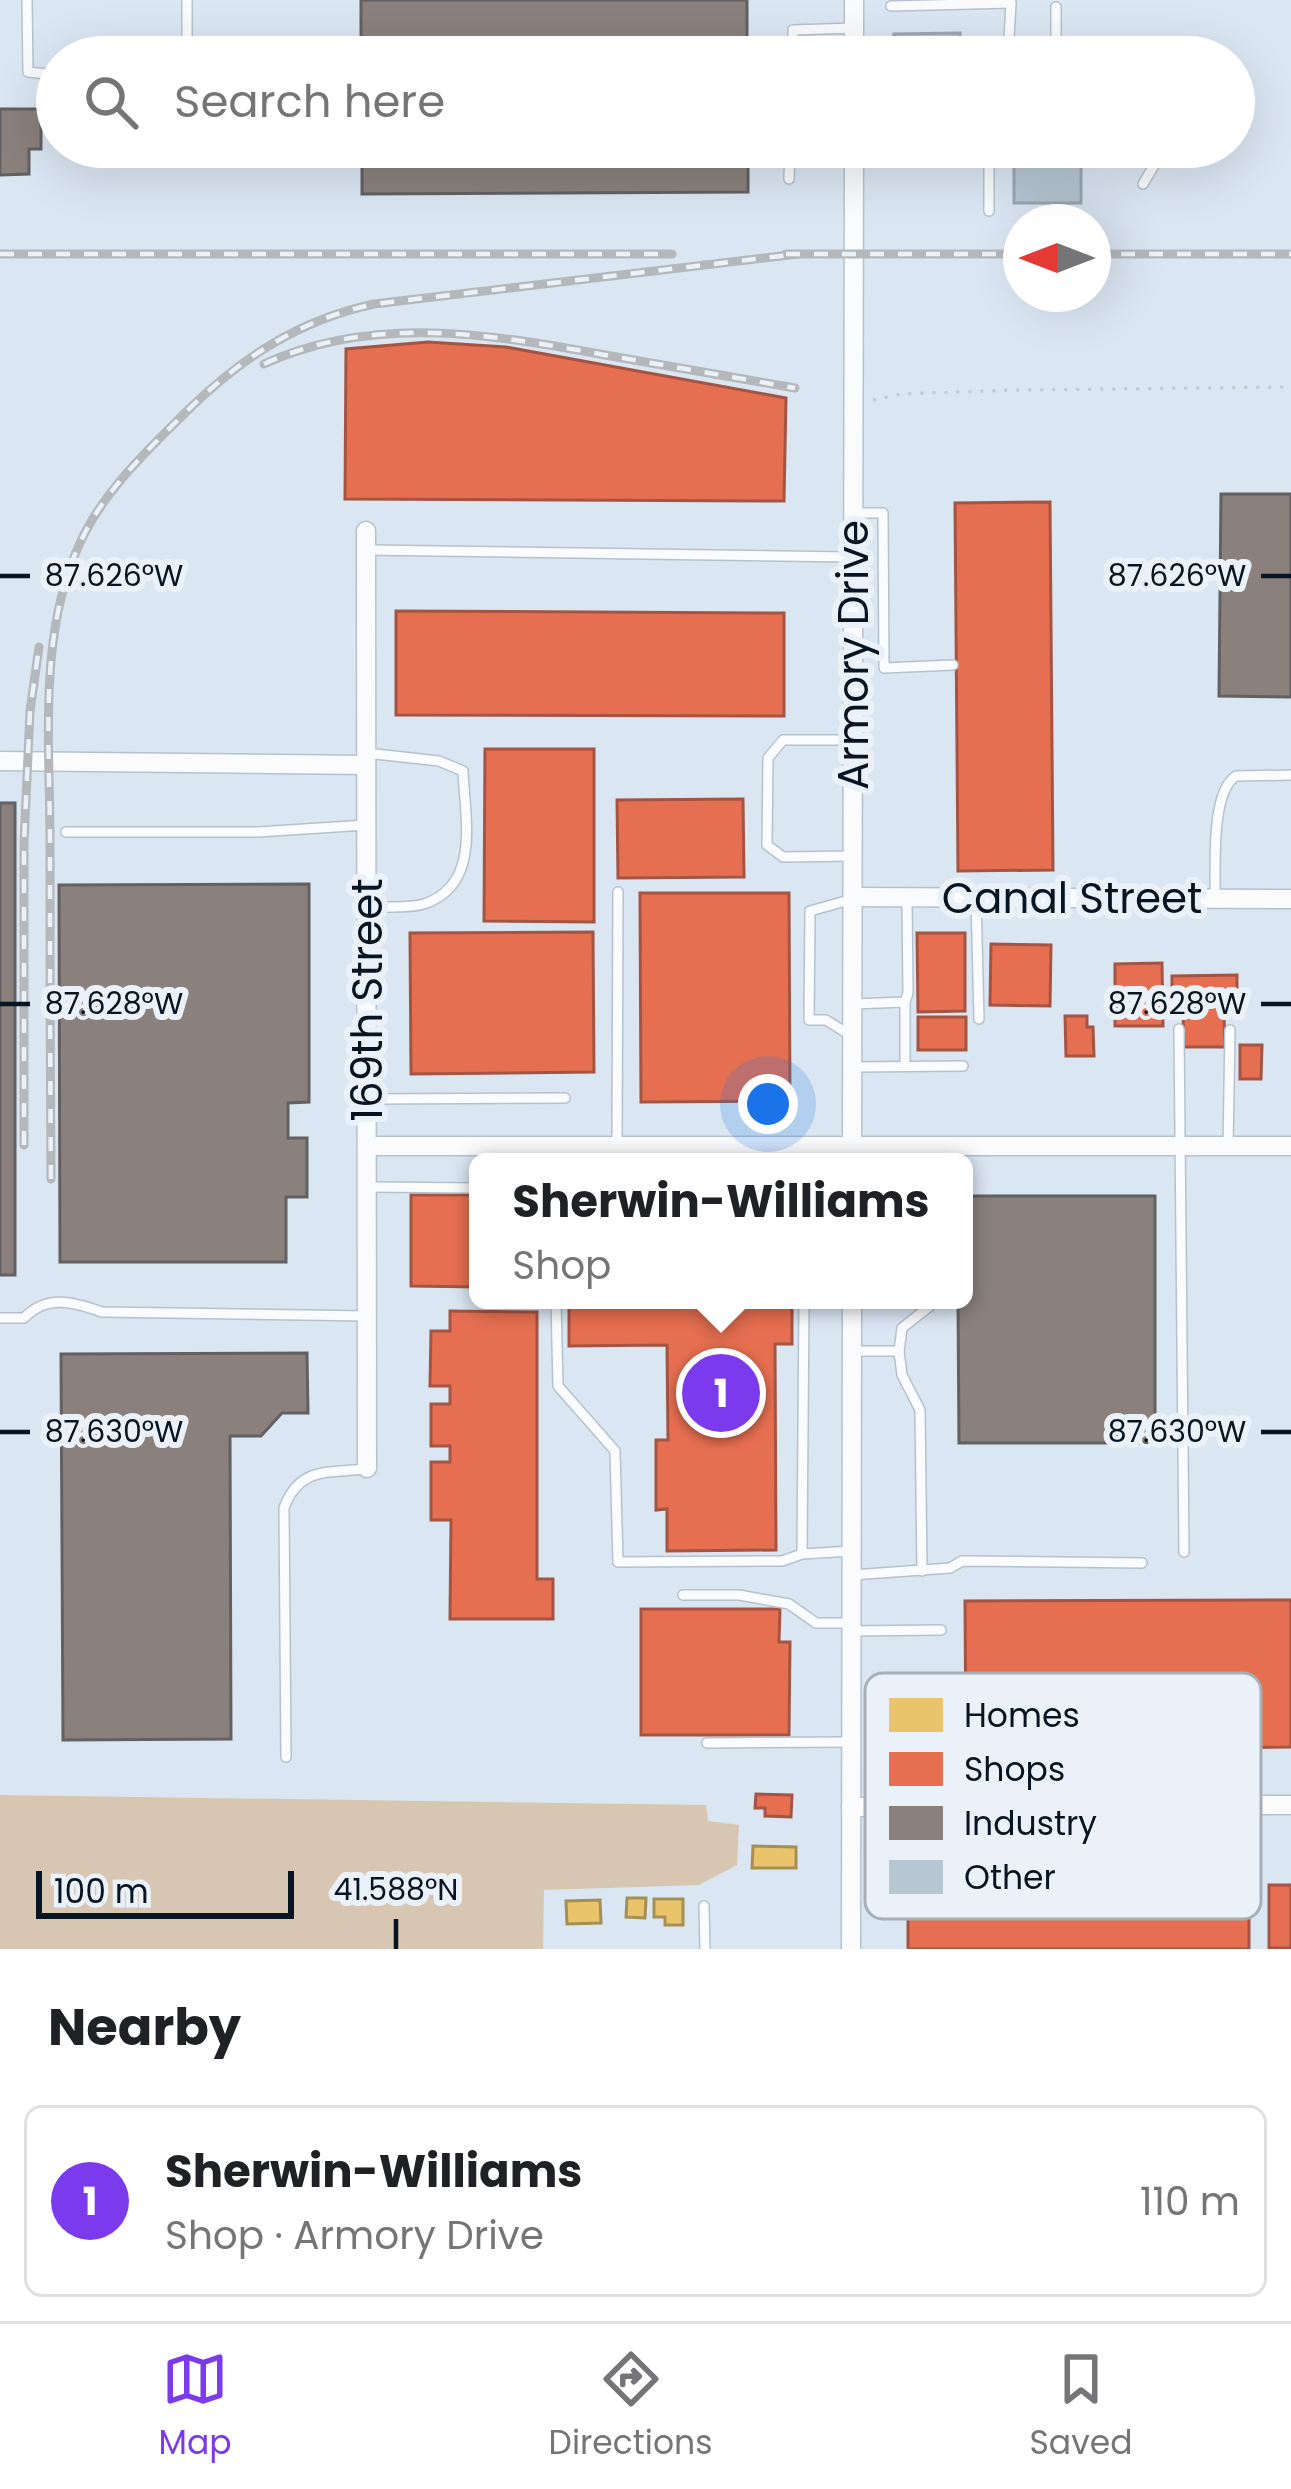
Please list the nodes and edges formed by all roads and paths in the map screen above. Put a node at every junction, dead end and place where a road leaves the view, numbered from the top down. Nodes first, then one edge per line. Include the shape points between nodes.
1 (27, 0) edge
2 (188, 0) edge
3 (854, 0) edge
4 (1011, 2) edge
5 (891, 6) dead end
6 (1056, 7) dead end
7 (854, 28) junction
8 (187, 36) edge
9 (794, 36) edge
10 (854, 36) edge
11 (1009, 36) edge
12 (1056, 36) edge
13 (36, 73) edge
14 (789, 168) edge
15 (854, 168) edge
16 (989, 168) edge
17 (1153, 168) edge
18 (789, 179) dead end
19 (1143, 184) dead end
20 (988, 211) dead end
21 (1291, 387) edge
22 (854, 404) junction
23 (854, 513) junction
24 (366, 541) joint
25 (854, 557) junction
26 (854, 658) junction
27 (883, 658) junction
28 (953, 665) dead end
29 (853, 740) junction
30 (366, 759) junction
31 (0, 760) edge
32 (1291, 775) edge
33 (366, 824) junction
34 (66, 832) dead end
35 (853, 856) junction
36 (618, 892) dead end
37 (907, 897) junction
38 (853, 898) junction
39 (976, 898) junction
40 (1215, 899) junction
41 (1291, 899) edge
42 (367, 907) junction
43 (905, 1002) junction
44 (853, 1004) junction
45 (979, 1019) dead end
46 (1179, 1029) dead end
47 (1230, 1030) dead end
48 (853, 1037) junction
49 (905, 1066) junction
50 (963, 1066) dead end
51 (853, 1067) junction
52 (565, 1098) dead end
53 (368, 1099) junction
54 (368, 1146) junction
55 (617, 1146) junction
56 (1181, 1146) junction
57 (1228, 1146) junction
58 (1291, 1146) edge
59 (488, 1153) edge
60 (569, 1153) edge
61 (716, 1153) edge
62 (853, 1153) edge
63 (966, 1153) edge
64 (368, 1187) junction
65 (469, 1188) edge
66 (556, 1309) edge
67 (804, 1309) edge
68 (852, 1309) edge
69 (926, 1309) edge
70 (368, 1316) junction
71 (0, 1318) edge
72 (852, 1351) junction
73 (899, 1351) junction
74 (367, 1468) joint
75 (852, 1551) junction
76 (1184, 1552) dead end
77 (802, 1554) junction
78 (1142, 1563) dead end
79 (922, 1571) junction
80 (852, 1575) junction
81 (683, 1594) dead end
82 (852, 1627) junction
83 (941, 1630) dead end
84 (851, 1742) junction
85 (707, 1743) dead end
86 (286, 1757) dead end
87 (851, 1807) junction
88 (865, 1807) edge
89 (704, 1906) dead end
90 (705, 1949) edge
91 (851, 1949) edge

1 - 13 lane via 28,72
2 - 8 lane
3 - 7 street
4 - 5 lane
4 - 11 lane
6 - 12 lane
7 - 9 lane
7 - 10 street
14 - 18 lane
15 - 22 street, Armory Drive
16 - 20 lane
17 - 19 lane
21 - 22 path via 931,393
22 - 23 street, Armory Drive
23 - 25 street, Armory Drive
23 - 27 lane via 883,513
24 - 25 lane
24 - 30 street, 169th Street
25 - 26 street, Armory Drive
26 - 27 lane
26 - 29 street, Armory Drive
27 - 28 lane via 884,668
29 - 35 street, Armory Drive
29 - 35 lane via 783,740 767,758 767,844 783,857
30 - 31 street
30 - 33 street, 169th Street
30 - 42 lane via 439,761 463,771 466,842 461,876 446,894 420,906
32 - 40 lane via 1236,776 1224,788
33 - 34 lane
33 - 42 street, 169th Street
35 - 38 street, Armory Drive
36 - 55 lane
37 - 38 street, Canal Street
37 - 39 street, Canal Street
37 - 43 lane
38 - 44 street, Armory Drive
38 - 48 lane via 810,911 809,1020 826,1020
39 - 40 street, Canal Street
39 - 45 lane
40 - 41 street, Canal Street
42 - 53 street, 169th Street
43 - 44 lane
43 - 49 lane
44 - 48 street, Armory Drive
46 - 56 lane
47 - 57 lane
48 - 51 street, Armory Drive
49 - 50 lane
49 - 51 lane
51 - 62 street, Armory Drive
52 - 53 lane
53 - 54 street, 169th Street
54 - 59 street
54 - 64 street, 169th Street
55 - 60 street
55 - 61 street
56 - 57 street
56 - 63 street
56 - 76 lane
57 - 58 street
64 - 65 lane
64 - 70 street, 169th Street
66 - 77 lane via 558,1387 615,1451 618,1562 782,1562
67 - 77 lane
68 - 72 street
69 - 73 lane via 902,1328
70 - 71 lane via 102,1312 69,1300 34,1307 24,1318
70 - 74 street, 169th Street
72 - 73 lane
72 - 75 street
73 - 79 lane via 920,1410
74 - 86 lane via 307,1475 284,1508
75 - 77 lane
75 - 80 street
78 - 79 lane via 962,1561
79 - 80 lane
80 - 82 street
81 - 82 lane via 789,1604 816,1624
82 - 83 lane
82 - 84 street
84 - 85 lane
84 - 87 street
87 - 88 street
87 - 91 street
89 - 90 lane

